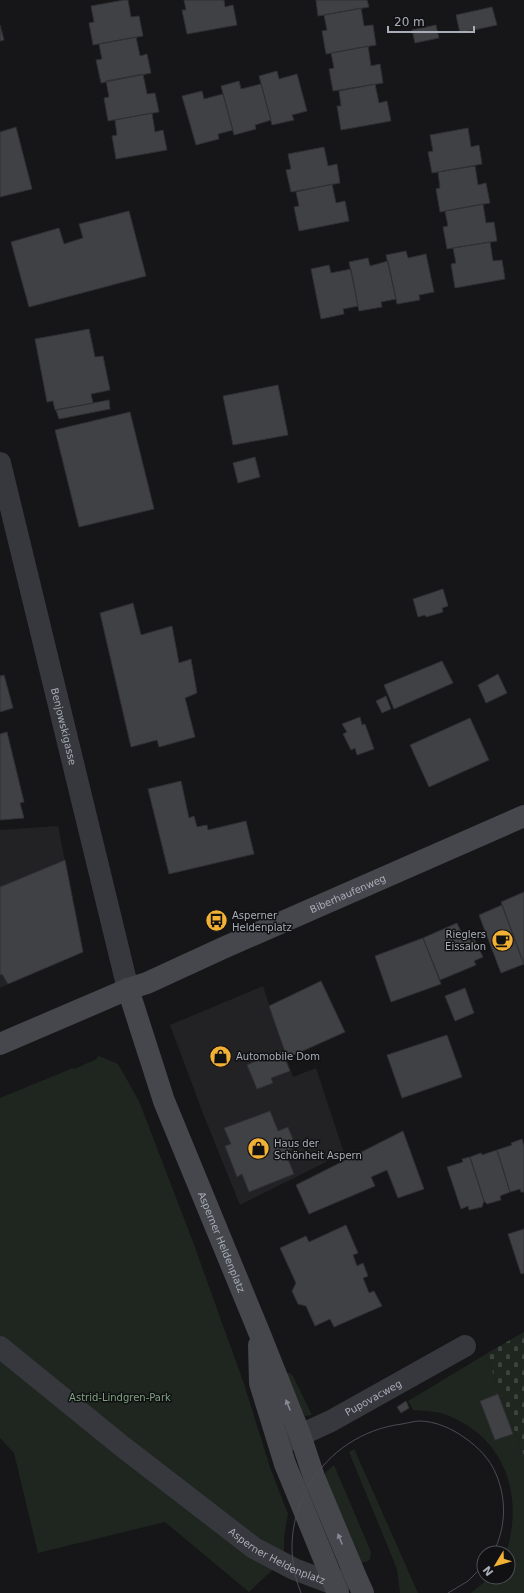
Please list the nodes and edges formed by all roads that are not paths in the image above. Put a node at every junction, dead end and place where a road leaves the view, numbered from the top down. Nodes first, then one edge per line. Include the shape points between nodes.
1 (0, 463) edge
2 (524, 816) edge
3 (128, 989) junction
4 (0, 1044) edge
5 (259, 1332) junction
6 (465, 1346) dead end
7 (0, 1347) edge
8 (300, 1435) junction
9 (279, 1445) junction
10 (359, 1584) edge
11 (336, 1588) edge

1 - 3 street, Benjowskigasse
2 - 3 street, Biberhaufenweg
3 - 4 street
3 - 5 street, Asperner Heldenplatz via 164,1101
8 -> 5 street, Asperner Heldenplatz
5 - 9 street, Asperner Heldenplatz via 260,1383
6 - 8 street, Pupovacweg via 364,1404
7 - 11 street, Asperner Heldenplatz via 123,1447 254,1548 294,1570
8 - 9 street, Pupovacweg
10 -> 8 street, Asperner Heldenplatz via 314,1476
9 - 11 street, Asperner Heldenplatz
10 - 11 street, Asperner Heldenplatz

